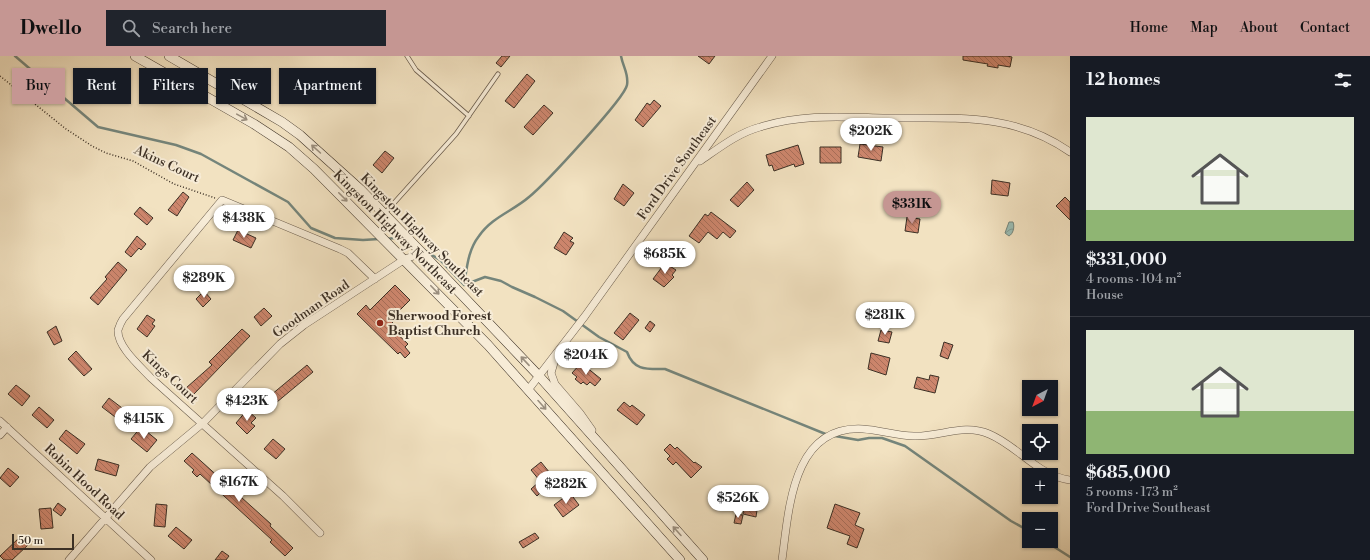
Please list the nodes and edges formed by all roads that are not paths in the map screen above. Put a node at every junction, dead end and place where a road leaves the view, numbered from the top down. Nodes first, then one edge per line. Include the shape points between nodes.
1 (135, 56) edge
2 (169, 56) edge
3 (408, 56) edge
4 (772, 56) edge
5 (498, 74) dead end
6 (469, 116) junction
7 (1070, 152) edge
8 (696, 163) junction
9 (384, 214) junction
10 (422, 253) junction
11 (405, 260) junction
12 (375, 279) junction
13 (557, 353) junction
14 (539, 376) junction
15 (528, 390) junction
16 (0, 421) edge
17 (203, 423) junction
18 (7, 427) junction
19 (0, 435) edge
20 (606, 452) junction
21 (1070, 480) edge
22 (105, 518) junction
23 (320, 532) dead end
24 (69, 560) edge
25 (151, 560) edge
26 (680, 560) edge
27 (703, 560) edge
28 (782, 560) edge

1 -> 11 main road, Kingston Highway Northeast via 289,147
9 -> 2 main road, Kingston Highway Southeast via 300,135 260,108
3 - 6 lane via 416,70
4 - 8 street, Ford Drive Southeast
5 - 6 lane
6 - 9 lane
7 - 8 street via 1039,134 970,118 830,116 800,117 758,127 738,136
8 - 13 street, Ford Drive Southeast
9 - 10 main road, Kingston Highway Southeast
10 - 11 street, Goodman Road
14 -> 10 main road, Kingston Highway Southeast
11 - 12 street, Goodman Road
11 -> 15 main road, Kingston Highway Northeast
12 - 17 street, Goodman Road via 304,325 280,344
12 - 17 street, Kings Court via 348,253 222,200 123,319 118,330 120,339 132,358
13 - 14 street, Ford Drive Southeast
13 - 20 street via 552,373 555,384 580,413
14 - 15 street, Ford Drive Southeast
14 - 20 main road, Kingston Highway Southeast
15 -> 26 main road, Kingston Highway Northeast
16 - 18 street, Robin Hood Road
17 - 22 street, Goodman Road via 150,467
17 - 23 street, Kings Court
18 - 19 street
18 - 22 street, Robin Hood Road
27 -> 20 main road, Kingston Highway Southeast
21 - 28 street via 1062,479 1038,466 999,439 981,431 969,429 918,436 900,436 864,429 834,433 817,444 802,463 792,497
22 - 24 street, Goodman Road
22 - 25 street, Robin Hood Road

